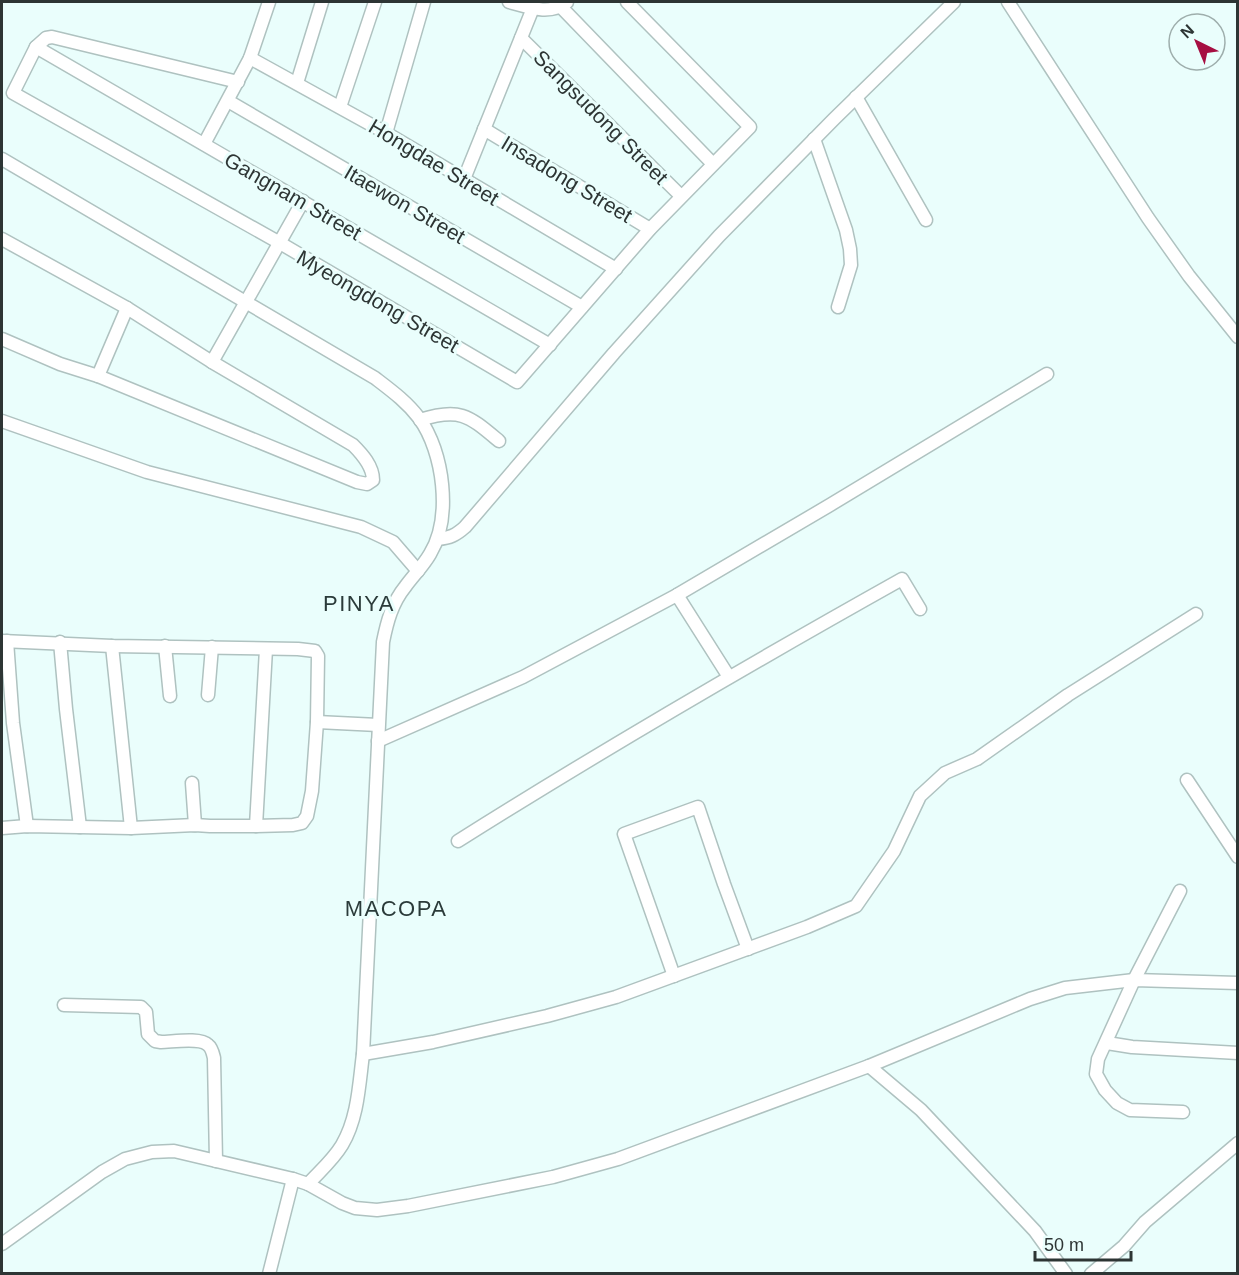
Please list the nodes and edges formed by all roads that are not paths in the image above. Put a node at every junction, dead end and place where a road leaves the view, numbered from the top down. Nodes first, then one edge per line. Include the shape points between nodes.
1 (269, 2) edge
2 (322, 2) edge
3 (375, 2) edge
4 (424, 2) edge
5 (509, 2) edge
6 (627, 2) edge
7 (954, 2) edge
8 (1008, 2) edge
9 (564, 4) edge
10 (533, 8) junction
11 (521, 38) junction
12 (36, 47) junction
13 (250, 58) junction
14 (238, 82) junction
15 (297, 83) junction
16 (856, 97) junction
17 (228, 101) junction
18 (340, 107) junction
19 (484, 129) junction
20 (386, 133) junction
21 (814, 139) junction
22 (204, 144) junction
23 (2, 159) edge
24 (713, 164) junction
25 (464, 179) junction
26 (681, 196) junction
27 (303, 201) junction
28 (926, 220) dead end
29 (650, 229) junction
30 (2, 239) edge
31 (280, 243) junction
32 (616, 269) junction
33 (246, 303) junction
34 (838, 307) dead end
35 (127, 308) junction
36 (582, 308) junction
37 (1238, 337) edge
38 (2, 339) edge
39 (550, 345) junction
40 (212, 362) junction
41 (1047, 374) dead end
42 (98, 376) junction
43 (420, 420) junction
44 (2, 421) edge
45 (499, 441) dead end
46 (438, 539) junction
47 (418, 571) junction
48 (677, 595) junction
49 (920, 609) dead end
50 (1196, 614) dead end
51 (4, 641) edge
52 (60, 642) junction
53 (112, 646) junction
54 (165, 646) junction
55 (212, 647) junction
56 (266, 649) junction
57 (729, 677) junction
58 (208, 695) dead end
59 (170, 696) dead end
60 (317, 722) junction
61 (378, 725) junction
62 (378, 741) junction
63 (1187, 780) dead end
64 (192, 783) dead end
65 (195, 825) junction
66 (27, 826) junction
67 (256, 826) junction
68 (2, 828) edge
69 (80, 828) junction
70 (131, 828) junction
71 (458, 841) dead end
72 (1238, 857) edge
73 (1180, 891) dead end
74 (748, 949) junction
75 (674, 976) junction
76 (1134, 980) junction
77 (1238, 982) edge
78 (64, 1005) dead end
79 (1107, 1043) junction
80 (1238, 1053) edge
81 (363, 1054) junction
82 (869, 1066) junction
83 (1183, 1112) dead end
84 (1238, 1143) edge
85 (216, 1161) junction
86 (293, 1179) junction
87 (308, 1184) junction
88 (2, 1244) edge
89 (269, 1274) edge
90 (1066, 1274) edge
91 (1090, 1274) edge

1 - 13 street
2 - 15 street
3 - 18 street
4 - 20 street
5 - 10 street
6 - 24 street, Myeongdong Street via 750,127
7 - 16 street
8 - 37 street via 1154,226
9 - 10 street via 550,9
9 - 24 street
10 - 11 street
11 - 19 street
11 - 26 street, Sangsudong Street
12 - 14 street via 52,37
12 - 22 street, Gangnam Street
12 - 31 street, Myeongdong Street via 13,93
13 - 14 street
13 - 15 street, Hongdae Street
14 - 17 street
15 - 18 street, Hongdae Street
16 - 21 street
16 - 28 street
17 - 22 street
17 - 36 street, Itaewon Street
18 - 20 street, Hongdae Street
19 - 25 street
19 - 29 street, Insadong Street
20 - 25 street, Hongdae Street
21 - 34 street via 850,249 851,265
21 - 46 street via 719,236 465,527 457,535
22 - 27 street, Gangnam Street
23 - 33 street
24 - 26 street, Myeongdong Street
25 - 32 street, Hongdae Street
26 - 29 street, Myeongdong Street
27 - 31 street
27 - 39 street, Gangnam Street
29 - 32 street, Myeongdong Street
30 - 35 street
31 - 33 street
31 - 39 street, Myeongdong Street via 517,382
32 - 36 street, Myeongdong Street
33 - 40 street
33 - 43 street via 375,378 402,398
35 - 40 street
35 - 42 street
36 - 39 street, Myeongdong Street
38 - 42 street
40 - 42 street via 353,445 366,460 373,480 357,483
41 - 48 street
43 - 45 street via 451,413 478,423
43 - 46 street via 433,445 441,475
44 - 47 street via 147,472 361,527 393,542
46 - 47 street
47 - 61 street via 403,589 387,621
48 - 57 street
48 - 62 street via 523,677
49 - 57 street via 902,579
50 - 74 street via 1068,695 977,759 945,773 920,796 894,851 856,906
51 - 52 street
51 - 66 street
52 - 53 street
52 - 69 street
53 - 54 street
53 - 70 street
54 - 55 street
54 - 59 street
55 - 56 street
55 - 58 street
56 - 60 street via 317,652
56 - 67 street
57 - 71 street
60 - 61 street
60 - 67 street via 307,816 302,823 293,825
61 - 62 street
62 - 81 street
63 - 72 street
64 - 65 street
65 - 67 street
65 - 70 street
66 - 68 street
66 - 69 street
69 - 70 street
73 - 76 street
74 - 75 street
74 - 75 street via 698,807 624,834
75 - 81 street via 547,1016
76 - 77 street
76 - 79 street
76 - 82 street via 1065,988 1030,999
78 - 85 street via 141,1007 147,1015 148,1034 155,1041 196,1041 209,1045 214,1058
79 - 80 street
79 - 83 street via 1098,1059 1096,1074 1117,1103 1130,1110
81 - 87 street via 351,1126 328,1163
82 - 87 street via 618,1159 553,1177 377,1210 355,1208
82 - 90 street via 935,1125 1035,1231
84 - 91 street
85 - 86 street
85 - 88 street via 174,1152 152,1152 125,1159
86 - 87 street
86 - 89 street

